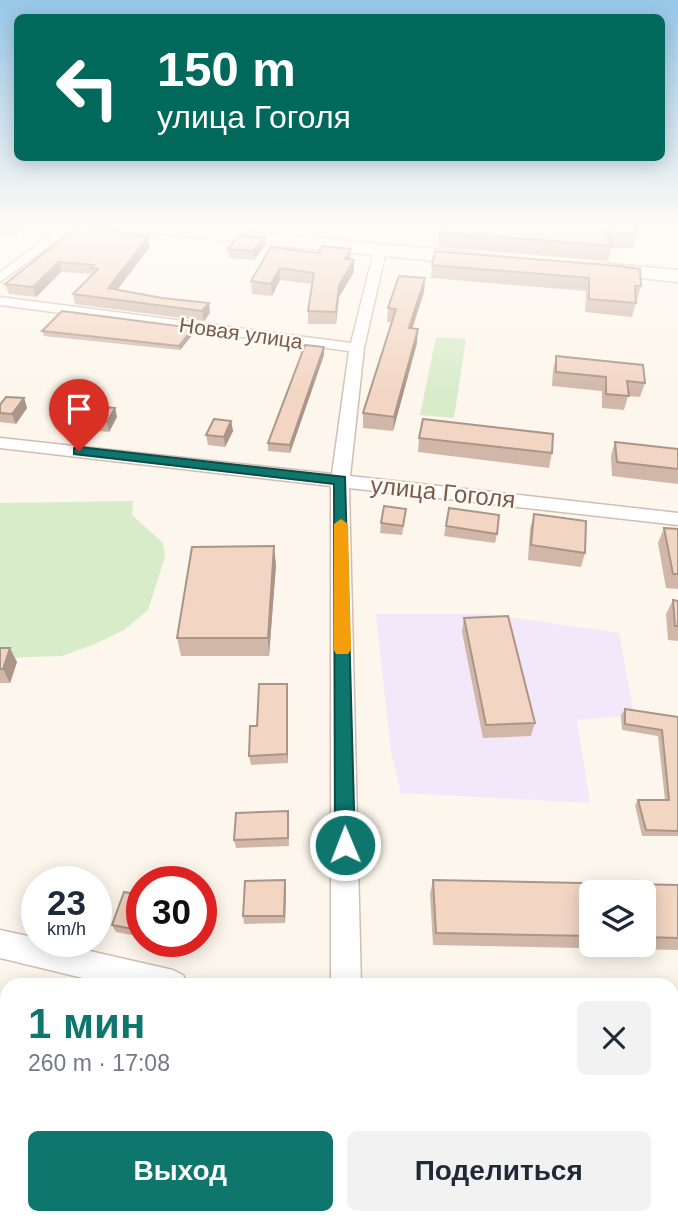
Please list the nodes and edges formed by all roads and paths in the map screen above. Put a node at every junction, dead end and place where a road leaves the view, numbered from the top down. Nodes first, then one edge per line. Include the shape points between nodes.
1 (373, 281) edge
2 (0, 301) edge
3 (357, 348) junction
4 (0, 443) edge
5 (340, 481) junction
6 (678, 519) edge
7 (0, 944) edge
8 (143, 978) edge
9 (346, 978) edge

1 - 3 street
2 - 3 street, Новая улица
3 - 5 street
4 - 5 street, улица Гоголя
5 - 6 street, улица Гоголя
5 - 9 street
7 - 8 street

